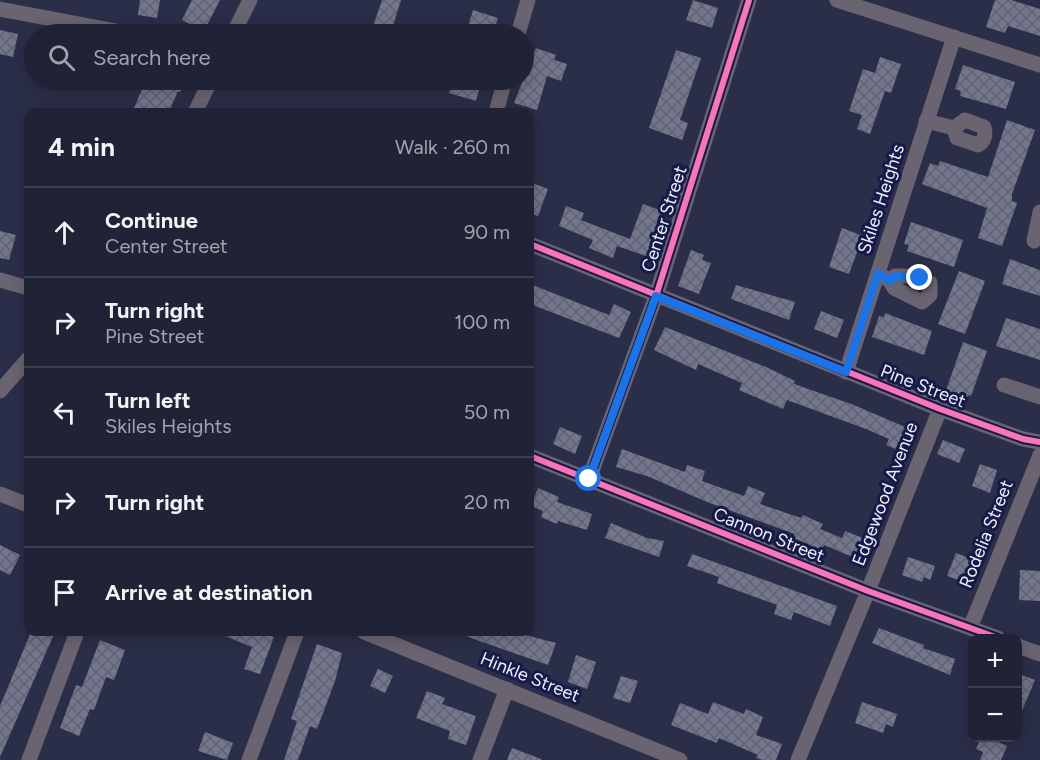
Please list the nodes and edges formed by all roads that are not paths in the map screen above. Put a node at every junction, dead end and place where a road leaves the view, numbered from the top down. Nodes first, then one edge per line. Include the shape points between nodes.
1 (250, 0) edge
2 (528, 0) edge
3 (749, 0) edge
4 (837, 0) edge
5 (0, 9) edge
6 (79, 24) edge
7 (238, 24) edge
8 (521, 24) edge
9 (954, 37) junction
10 (1040, 65) edge
11 (207, 90) edge
12 (502, 90) edge
13 (200, 108) edge
14 (497, 108) edge
15 (926, 121) junction
16 (954, 128) dead end
17 (1040, 212) edge
18 (1034, 241) dead end
19 (534, 246) edge
20 (0, 280) edge
21 (24, 287) edge
22 (656, 296) junction
23 (24, 364) edge
24 (846, 372) junction
25 (1004, 385) dead end
26 (0, 391) edge
27 (1040, 397) edge
28 (940, 409) junction
29 (1040, 442) edge
30 (1040, 455) edge
31 (534, 458) edge
32 (589, 479) junction
33 (0, 494) edge
34 (24, 503) edge
35 (868, 591) junction
36 (970, 628) junction
37 (985, 634) edge
38 (76, 636) edge
39 (296, 636) edge
40 (381, 636) edge
41 (1022, 648) edge
42 (1040, 654) edge
43 (507, 689) junction
44 (29, 760) edge
45 (249, 760) edge
46 (480, 760) edge
47 (680, 760) edge
48 (798, 760) edge

1 - 7 street
2 - 8 street
3 - 22 street, Center Street
4 - 9 street
5 - 6 street
9 - 10 street
9 - 15 street, Skiles Heights
11 - 13 street
12 - 14 street
15 - 16 street
15 - 24 street, Skiles Heights via 884,277
17 - 18 street
19 - 22 street, Pine Street
20 - 21 street
22 - 24 street, Pine Street
22 - 32 street, Center Street
23 - 26 street
24 - 28 street, Pine Street
25 - 27 street
28 - 29 street, Pine Street
28 - 35 street, Edgewood Avenue
30 - 36 street, Rodelia Street
31 - 32 street, Cannon Street
32 - 35 street, Cannon Street
33 - 34 street
35 - 36 street, Cannon Street
35 - 48 street, Edgewood Avenue
36 - 37 street, Cannon Street
38 - 44 street
39 - 45 street
40 - 43 street, Hinkle Street
41 - 42 street
43 - 46 street
43 - 47 street, Hinkle Street

